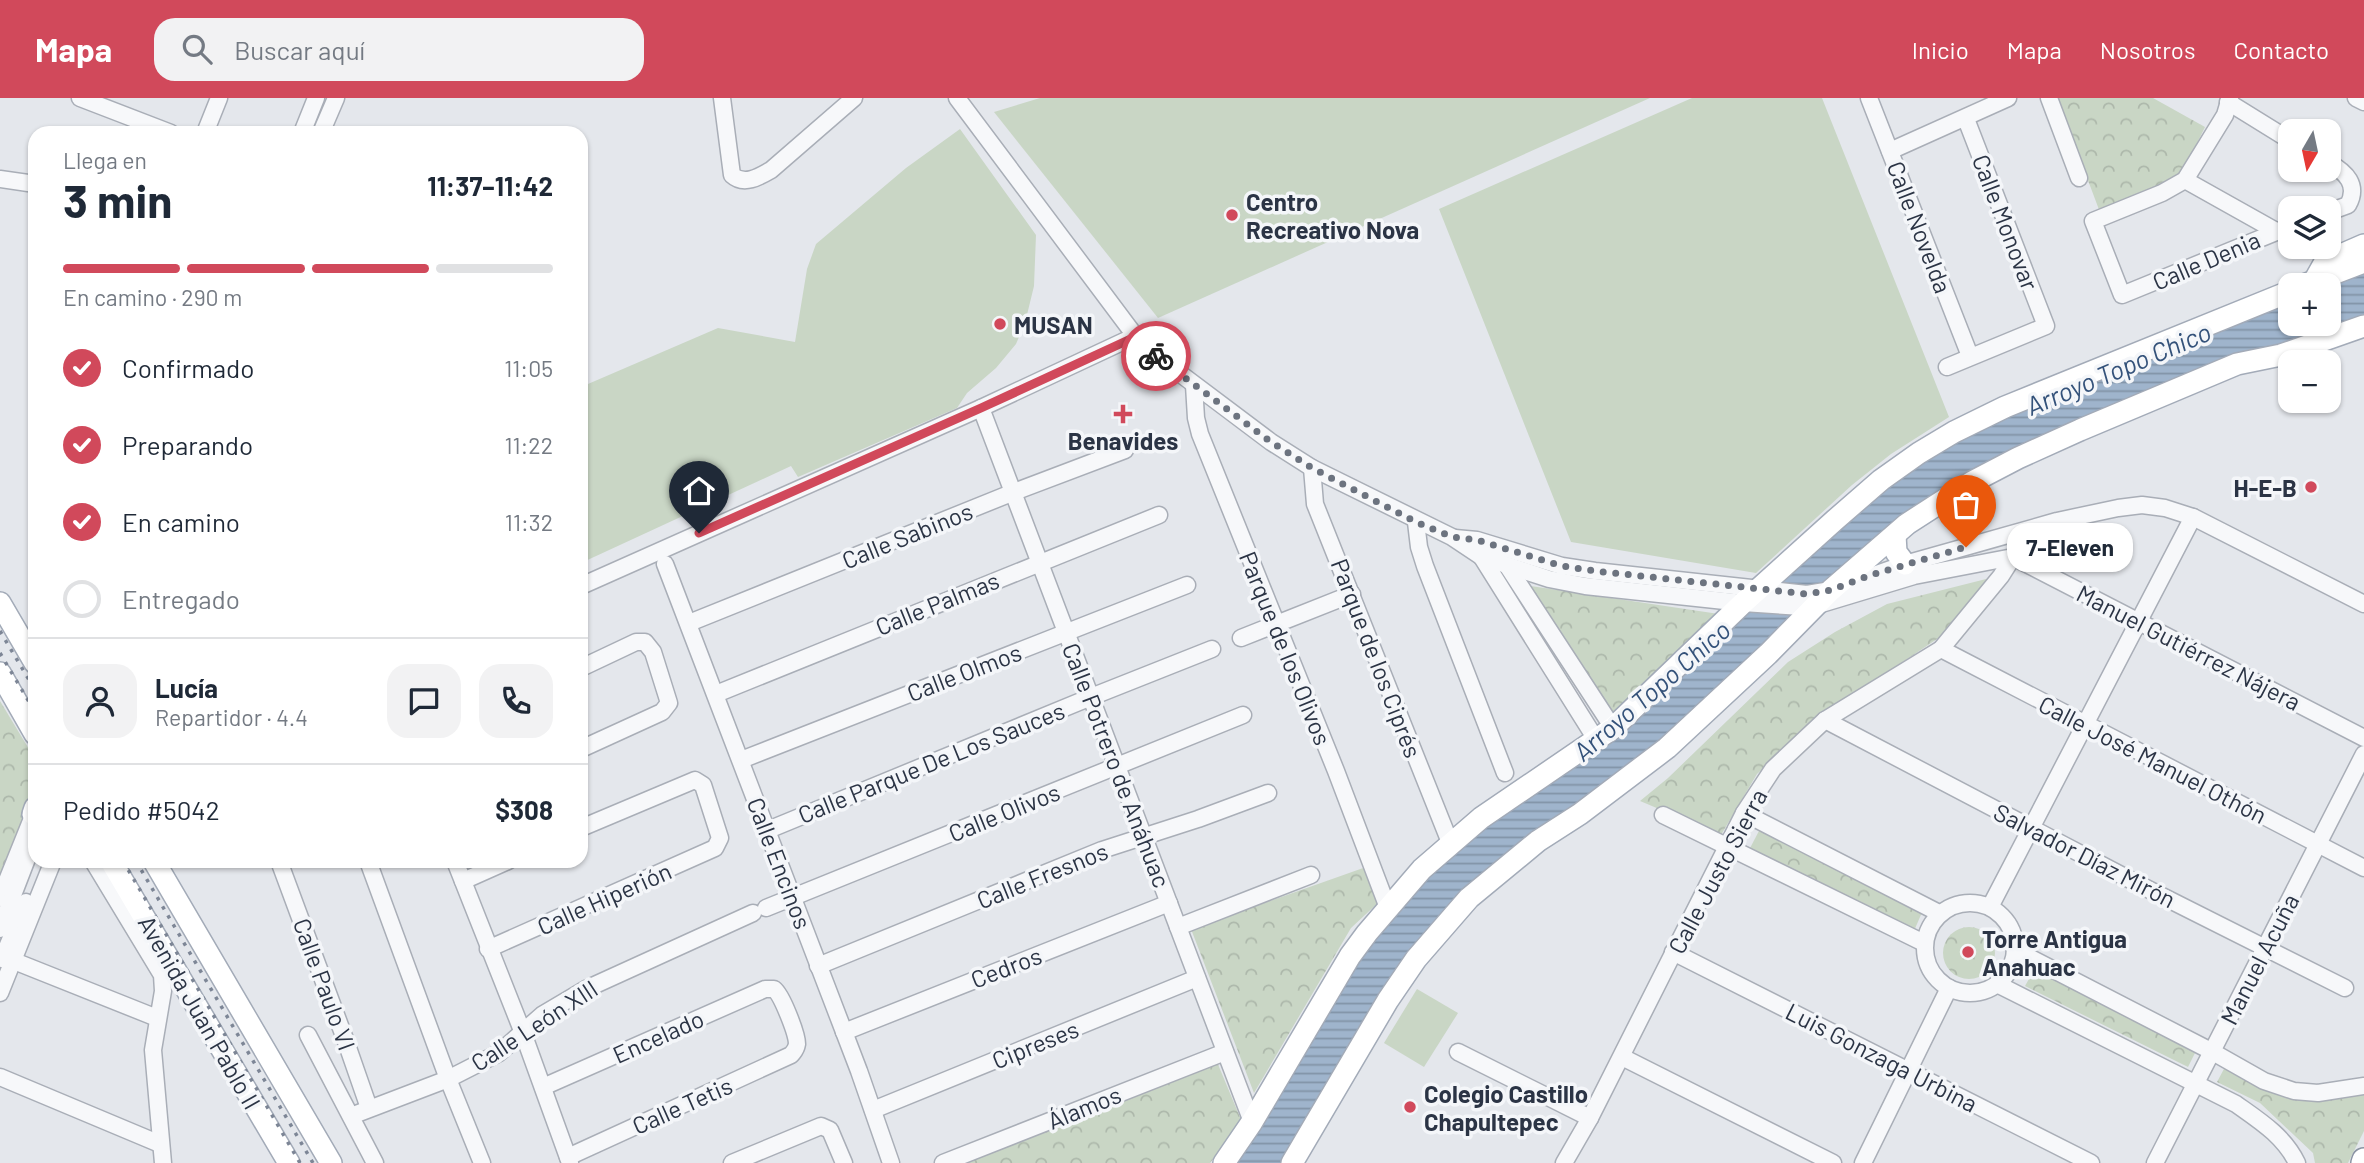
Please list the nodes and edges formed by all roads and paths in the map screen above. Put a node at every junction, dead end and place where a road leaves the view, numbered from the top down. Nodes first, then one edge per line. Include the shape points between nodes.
1 (80, 98) edge
2 (219, 98) edge
3 (316, 98) edge
4 (335, 98) edge
5 (854, 98) edge
6 (957, 98) edge
7 (1869, 98) edge
8 (2008, 98) edge
9 (2049, 98) edge
10 (2356, 98) edge
11 (725, 100) edge
12 (2364, 102) edge
13 (2233, 104) edge
14 (1966, 119) junction
15 (153, 126) edge
16 (208, 126) edge
17 (305, 126) edge
18 (324, 126) edge
19 (2278, 133) edge
20 (1890, 151) junction
21 (2342, 171) edge
22 (2079, 178) dead end
23 (0, 179) edge
24 (2185, 180) junction
25 (28, 183) edge
26 (2341, 208) edge
27 (2278, 226) edge
28 (2278, 231) edge
29 (2364, 245) edge
30 (2364, 262) edge
31 (2317, 273) edge
32 (2336, 273) edge
33 (2278, 296) edge
34 (2364, 317) edge
35 (2364, 326) edge
36 (1135, 337) junction
37 (1970, 356) junction
38 (2237, 364) junction
39 (1947, 367) dead end
40 (1194, 385) junction
41 (981, 408) junction
42 (1125, 450) dead end
43 (1312, 468) junction
44 (1014, 492) junction
45 (1159, 514) dead end
46 (2193, 517) junction
47 (2057, 521) junction
48 (1416, 522) junction
49 (1895, 535) junction
50 (1452, 537) junction
51 (1477, 540) junction
52 (1482, 556) junction
53 (2013, 557) junction
54 (1040, 562) junction
55 (665, 564) dead end
56 (1905, 564) junction
57 (1508, 567) junction
58 (588, 583) edge
59 (1187, 585) dead end
60 (1352, 594) junction
61 (1758, 597) junction
62 (1814, 599) junction
63 (0, 603) edge
64 (2364, 604) edge
65 (2138, 621) junction
66 (689, 623) junction
67 (1276, 623) junction
68 (1067, 632) junction
69 (1241, 638) dead end
70 (1212, 649) dead end
71 (1941, 649) junction
72 (28, 651) edge
73 (588, 665) edge
74 (0, 673) edge
75 (716, 694) junction
76 (1091, 696) junction
77 (1243, 715) dead end
78 (1825, 720) junction
79 (28, 722) edge
80 (2086, 724) junction
81 (1605, 734) junction
82 (2364, 738) edge
83 (588, 746) edge
84 (2364, 754) edge
85 (741, 760) junction
86 (1117, 766) junction
87 (1505, 773) dead end
88 (1268, 793) dead end
89 (1744, 813) junction
90 (1663, 815) dead end
91 (588, 825) edge
92 (28, 826) edge
93 (2032, 828) junction
94 (768, 830) junction
95 (1143, 836) junction
96 (1451, 845) junction
97 (2318, 845) junction
98 (1726, 847) junction
99 (28, 856) edge
100 (40, 868) edge
101 (50, 868) edge
102 (97, 868) edge
103 (115, 868) edge
104 (158, 868) edge
105 (282, 868) edge
106 (371, 868) edge
107 (458, 868) edge
108 (492, 868) edge
109 (2364, 868) edge
110 (1311, 875) dead end
111 (463, 881) junction
112 (793, 897) junction
113 (0, 898) edge
114 (1169, 904) junction
115 (1990, 907) junction
116 (1388, 908) junction
117 (759, 910) joint
118 (1939, 913) junction
119 (1178, 927) junction
120 (0, 929) edge
121 (1924, 943) junction
122 (2266, 948) junction
123 (488, 949) junction
124 (2015, 950) junction
125 (1674, 952) junction
126 (7, 963) edge
127 (818, 966) junction
128 (1197, 978) junction
129 (1997, 984) junction
130 (1949, 988) junction
131 (2345, 988) dead end
132 (774, 989) joint
133 (0, 993) edge
134 (157, 1018) junction
135 (844, 1032) junction
136 (523, 1033) junction
137 (308, 1035) dead end
138 (2211, 1051) junction
139 (1225, 1052) junction
140 (1458, 1052) dead end
141 (1622, 1057) junction
142 (1909, 1070) junction
143 (0, 1077) edge
144 (448, 1079) junction
145 (2195, 1083) junction
146 (2364, 1086) edge
147 (542, 1087) junction
148 (369, 1108) junction
149 (873, 1110) junction
150 (351, 1116) junction
151 (1591, 1118) junction
152 (1252, 1122) junction
153 (160, 1144) junction
154 (569, 1160) edge
155 (163, 1163) edge
156 (289, 1163) edge
157 (331, 1163) edge
158 (375, 1163) edge
159 (482, 1163) edge
160 (732, 1163) edge
161 (845, 1163) edge
162 (891, 1163) edge
163 (943, 1163) edge
164 (1224, 1163) edge
165 (1292, 1163) edge
166 (1564, 1163) edge
167 (1833, 1163) edge
168 (1863, 1163) edge
169 (2091, 1163) edge
170 (2155, 1163) edge
171 (2297, 1163) edge

1 - 15 street
2 - 16 street
3 - 17 street
4 - 18 street
5 - 11 street via 771,170 739,180 732,175
6 - 36 street
7 - 20 street, Calle Novelda
8 - 14 street
9 - 22 street
10 - 12 street
13 - 19 street
13 - 24 street
14 - 20 street
14 - 37 street, Calle Monovar via 2046,326
20 - 37 street, Calle Novelda
21 - 26 street via 2351,181 2351,198
23 - 25 street
24 - 27 street
24 - 28 street, Calle Denia via 2093,221 2122,295
29 - 31 main road via 2325,262
30 - 32 main road
33 - 61 main road via 2004,407 1954,432 1881,480
34 - 38 main road
35 - 38 main road via 2281,355
36 - 40 street
36 - 41 street
37 - 39 street
38 - 49 main road via 2018,458 1931,508
40 - 43 street
40 - 67 street, Parque de los Olivos via 1200,433
41 - 44 street, Calle Potrero de Anáhuac
41 - 58 street
42 - 44 street, Calle Sabinos
43 - 48 street
43 - 60 street, Parque de los Ciprés via 1315,504
44 - 54 street, Calle Potrero de Anáhuac
44 - 66 street, Calle Sabinos
45 - 54 street, Calle Palmas
46 - 47 street via 2142,505
46 - 64 street
46 - 65 street
47 - 53 street, Calle Justo Sierra
47 - 56 street
48 - 50 street
48 - 87 street via 1425,566
49 - 56 main road via 1896,552
49 - 62 main road
50 - 51 street
50 - 52 street
51 - 52 street
51 - 61 street via 1562,566
52 - 57 street
52 - 81 street
53 - 62 street
53 - 65 street, Manuel Gutiérrez Nájera
53 - 71 street, Calle Justo Sierra
54 - 68 street, Calle Potrero de Anáhuac
54 - 75 street, Calle Palmas
55 - 66 street, Calle Encinos
56 - 62 street
57 - 61 street via 1585,586
57 - 81 street
59 - 68 street, Calle Olmos
60 - 67 street
60 - 96 street, Parque de los Ciprés
61 - 62 street
61 - 81 main road
62 - 165 main road via 1667,748 1469,898 1416,959 1388,1000
63 - 72 main road
65 - 80 street
65 - 82 street, Manuel Gutiérrez Nájera
66 - 75 street, Calle Encinos
67 - 69 street
67 - 116 street, Parque de los Olivos
68 - 76 street, Calle Potrero de Anáhuac
68 - 85 street, Calle Olmos
70 - 76 street, Calle Parque De Los Sauces
71 - 78 street, Calle Justo Sierra
71 - 80 street, Calle José Manuel Othón
73 - 83 street via 645,642 653,652 669,703 662,712
74 - 79 main road
75 - 85 street, Calle Encinos
76 - 86 street, Calle Potrero de Anáhuac
76 - 94 street, Calle Parque De Los Sauces
77 - 86 street, Calle Olivos
78 - 89 street, Calle Justo Sierra via 1773,769
78 - 93 street, Salvador Díaz Mirón
80 - 93 street
80 - 97 street, Calle José Manuel Othón
81 - 96 main road via 1481,818
84 - 97 street, Manuel Acuña
85 - 94 street, Calle Encinos
86 - 95 street, Calle Potrero de Anáhuac
86 - 112 street, Calle Olivos
88 - 95 street, Calle Fresnos
89 - 98 street, Calle Justo Sierra
89 - 118 street
90 - 98 street
91 - 123 street, Calle Hiperión via 695,780 703,785 720,838 718,846
92 - 113 street
93 - 115 street
93 - 122 street, Salvador Díaz Mirón
94 - 112 street, Calle Encinos
95 - 114 street, Calle Potrero de Anáhuac
95 - 127 street, Calle Fresnos
96 - 116 main road via 1422,869
97 - 109 street, Calle José Manuel Othón
97 - 122 street, Manuel Acuña
98 - 121 street
98 - 125 street, Calle Justo Sierra
99 - 120 street
100 - 126 street
101 - 126 street
102 - 134 street via 162,975
103 - 156 main road, Avenida Juan Pablo II
104 - 157 main road, Avenida Juan Pablo II
105 - 148 street, Calle Paulo VI
106 - 144 street
107 - 111 street
108 - 111 street
110 - 119 street
111 - 123 street
112 - 117 street, Calle Olivos
112 - 127 street, Calle Encinos
114 - 119 street, Calle Potrero de Anáhuac
114 - 135 street, Cedros
115 - 118 street via 1964,902
115 - 124 street via 2010,925
116 - 152 main road via 1350,956
117 - 136 street, Calle León XIII via 586,989
118 - 121 street
119 - 128 street, Calle Potrero de Anáhuac
121 - 130 street via 1929,969
122 - 131 street, Salvador Díaz Mirón
122 - 138 street, Manuel Acuña
123 - 136 street
124 - 129 street via 2010,969
124 - 138 street
125 - 141 street, Calle Justo Sierra
125 - 142 street, Luis Gonzaga Urbina
126 - 133 street
126 - 134 street
127 - 135 street, Calle Encinos
128 - 139 street, Calle Potrero de Anáhuac
128 - 149 street, Cipreses
129 - 130 street via 1973,993
129 - 145 street
130 - 142 street
132 - 147 street, Encelado via 765,989
132 - 154 street, Calle Tetis via 797,1040 795,1051
134 - 153 street via 154,1064
135 - 149 street, Calle Encinos
136 - 144 street, Calle León XIII via 499,1053
136 - 147 street
137 - 150 street
138 - 145 street, Manuel Acuña
138 - 146 street via 2264,1081 2294,1091 2318,1093
139 - 152 street, Calle Potrero de Anáhuac
139 - 163 street, Álamos
140 - 151 street
141 - 151 street, Calle Justo Sierra
141 - 167 street
142 - 168 street
142 - 169 street, Luis Gonzaga Urbina
143 - 153 street
144 - 148 street, Calle León XIII
144 - 159 street
145 - 170 street, Manuel Acuña
145 - 171 street via 2270,1128
147 - 154 street
148 - 150 street, Calle León XIII
149 - 162 street, Calle Encinos
150 - 158 street
151 - 166 street, Calle Justo Sierra
152 - 164 main road
153 - 155 street
160 - 161 street via 825,1126

